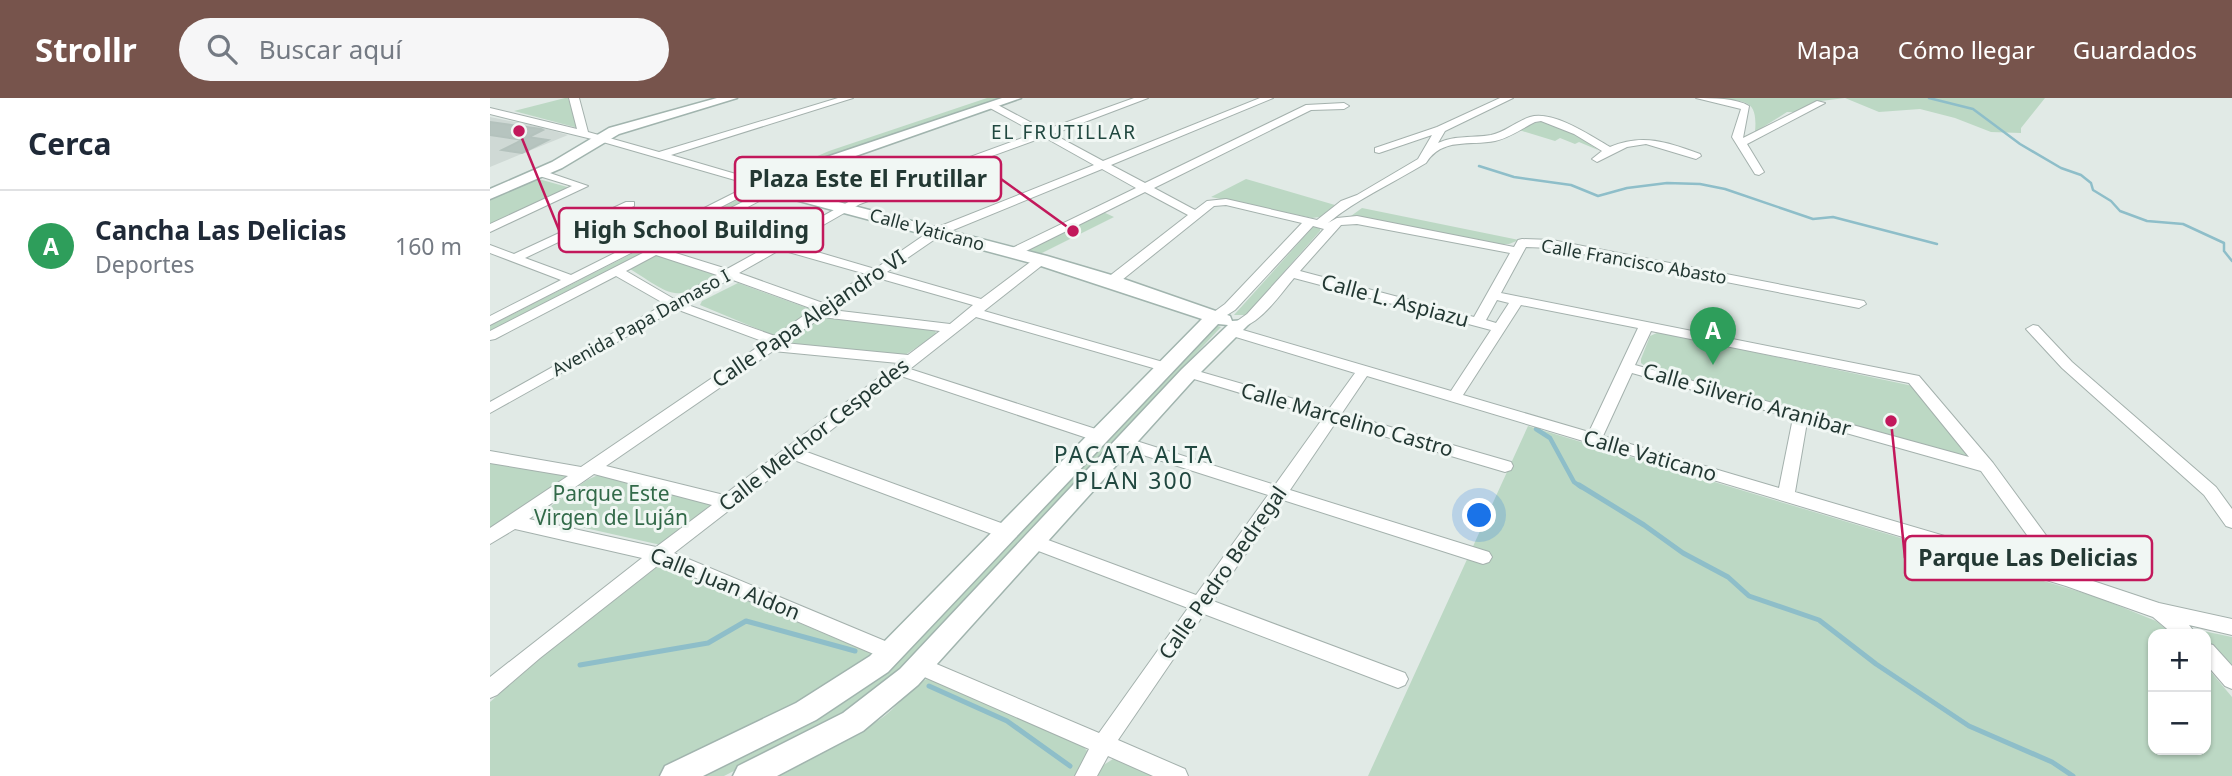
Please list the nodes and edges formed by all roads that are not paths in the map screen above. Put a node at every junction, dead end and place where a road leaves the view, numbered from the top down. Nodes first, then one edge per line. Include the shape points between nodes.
1 (574, 98) edge
2 (732, 98) edge
3 (848, 98) edge
4 (1014, 98) edge
5 (1143, 98) edge
6 (1268, 98) edge
7 (1507, 98) edge
8 (1701, 98) edge
9 (987, 102) edge
10 (1820, 103) dead end
11 (1344, 106) dead end
12 (490, 111) edge
13 (1441, 129) junction
14 (1045, 134) junction
15 (592, 136) junction
16 (1741, 143) junction
17 (1380, 150) dead end
18 (1609, 151) junction
19 (1430, 152) junction
20 (660, 155) junction
21 (1696, 156) dead end
22 (1597, 159) dead end
23 (1102, 165) junction
24 (1759, 172) dead end
25 (540, 173) junction
26 (742, 179) junction
27 (767, 187) junction
28 (1144, 187) junction
29 (490, 194) edge
30 (629, 204) dead end
31 (849, 210) junction
32 (1194, 214) junction
33 (1320, 224) junction
34 (490, 228) edge
35 (937, 232) junction
36 (789, 248) junction
37 (490, 249) edge
38 (655, 251) junction
39 (1517, 251) junction
40 (1014, 253) junction
41 (515, 258) junction
42 (1041, 260) junction
43 (616, 271) junction
44 (876, 273) junction
45 (1292, 273) junction
46 (733, 276) junction
47 (572, 279) junction
48 (1112, 281) junction
49 (1495, 296) junction
50 (1517, 301) junction
51 (1859, 304) dead end
52 (678, 306) junction
53 (978, 308) junction
54 (821, 310) junction
55 (490, 321) edge
56 (1478, 322) junction
57 (1228, 324) junction
58 (1646, 326) junction
59 (952, 328) junction
60 (1499, 328) junction
61 (2033, 329) dead end
62 (490, 336) edge
63 (771, 344) junction
64 (905, 365) junction
65 (1627, 367) junction
66 (1165, 368) junction
67 (1363, 372) junction
68 (1189, 373) junction
69 (1454, 398) junction
70 (490, 408) edge
71 (1801, 415) junction
72 (1332, 416) junction
73 (490, 418) edge
74 (1099, 436) junction
75 (1593, 440) junction
76 (1124, 443) junction
77 (792, 453) junction
78 (490, 457) edge
79 (1505, 466) dead end
80 (1987, 467) junction
81 (589, 471) junction
82 (1280, 491) junction
83 (1786, 495) junction
84 (726, 502) junction
85 (513, 522) junction
86 (2232, 522) edge
87 (1006, 532) junction
88 (490, 537) edge
89 (1034, 542) junction
90 (660, 555) junction
91 (1483, 557) dead end
92 (2069, 580) junction
93 (1201, 604) junction
94 (2159, 611) junction
95 (2232, 627) edge
96 (2180, 629) edge
97 (890, 652) junction
98 (2211, 657) edge
99 (920, 666) junction
100 (1398, 679) dead end
101 (2232, 680) edge
102 (490, 689) edge
103 (1103, 744) junction
104 (675, 776) edge
105 (748, 776) edge
106 (1086, 776) edge
107 (1177, 776) edge

1 - 15 street
2 - 15 street
3 - 20 street
4 - 9 street
5 - 14 street, Avenida Papa Damaso I
6 - 23 street, Calle Papa Alejandro VI
7 - 13 street
8 - 16 street via 1746,108 1737,137
9 - 14 street
9 - 26 street
9 - 27 street
10 - 16 street
11 - 28 street via 1309,107
12 - 15 street, Calle Vaticano
13 - 17 street
13 - 19 street
14 - 23 street
14 - 31 street, Avenida Papa Damaso I
15 - 20 street, Calle Vaticano
15 - 25 street
16 - 24 street
18 - 19 street via 1542,118 1494,138 1447,143
18 - 21 street via 1630,142 1652,140
18 - 22 street
19 - 33 street via 1409,170 1345,203
20 - 26 street, Calle Vaticano
23 - 28 street
23 - 35 street, Calle Papa Alejandro VI
25 - 29 street
25 - 34 street via 582,186
26 - 27 street, Calle Vaticano
27 - 31 street, Calle Vaticano
27 - 38 street
27 - 47 street
28 - 32 street
28 - 40 street
30 - 41 street
31 - 35 street, Calle Vaticano
31 - 36 street, Avenida Papa Damaso I
31 - 46 street, Avenida Papa Damaso I
32 - 33 street via 1222,202
32 - 48 street
33 - 39 street, Calle Francisco Abasto via 1357,220
33 - 45 street
33 - 57 street via 1230,307
35 - 40 street, Calle Vaticano
35 - 44 street, Calle Papa Alejandro VI
36 - 44 street
36 - 46 street, Avenida Papa Damaso I
37 - 41 street
38 - 43 street
38 - 46 street
39 - 49 street
39 - 51 street, Calle Francisco Abasto via 1522,243 1552,244
40 - 42 street, Calle Vaticano
41 - 47 street
42 - 48 street, Calle Vaticano
42 - 53 street, Calle Melchor Cespedes
43 - 52 street
43 - 62 street
44 - 53 street
44 - 54 street, Calle Papa Alejandro VI
45 - 56 street, Calle L. Aspiazu
45 - 57 street via 1252,317
46 - 52 street, Avenida Papa Damaso I
46 - 54 street
47 - 55 street
48 - 57 street, Calle Vaticano
49 - 50 street
49 - 56 street
50 - 58 street
50 - 60 street
52 - 63 street
52 - 70 street, Avenida Papa Damaso I
52 - 73 street, Avenida Papa Damaso I
53 - 59 street, Calle Melchor Cespedes
53 - 66 street
54 - 59 street
54 - 63 street, Calle Papa Alejandro VI
56 - 60 street, Calle L. Aspiazu
57 - 66 street
57 - 67 street, Calle Vaticano
57 - 68 street
58 - 65 street
58 - 80 street via 1914,379
59 - 64 street, Calle Melchor Cespedes
60 - 69 street
61 - 86 street via 2067,365 2210,491
63 - 64 street
63 - 81 street, Calle Papa Alejandro VI
64 - 74 street
64 - 77 street, Calle Melchor Cespedes
65 - 71 street, Calle Silverio Aranibar
65 - 75 street
66 - 74 street
67 - 69 street, Calle Vaticano
67 - 72 street, Calle Pedro Bedregal
68 - 72 street, Calle Marcelino Castro
68 - 76 street
69 - 75 street, Calle Vaticano
71 - 80 street, Calle Silverio Aranibar
71 - 83 street
72 - 79 street, Calle Marcelino Castro
72 - 82 street, Calle Pedro Bedregal
74 - 87 street
75 - 83 street, Calle Vaticano
76 - 82 street
76 - 89 street
77 - 84 street, Calle Melchor Cespedes
77 - 87 street
78 - 81 street
80 - 92 street
81 - 84 street
81 - 85 street, Calle Papa Alejandro VI
82 - 91 street
82 - 93 street, Calle Pedro Bedregal
83 - 92 street, Calle Vaticano
84 - 90 street, Calle Melchor Cespedes
85 - 88 street, Calle Papa Alejandro VI
85 - 90 street, Calle Juan Aldon
87 - 97 street
89 - 93 street
89 - 99 street
90 - 97 street, Calle Juan Aldon
90 - 102 street, Calle Melchor Cespedes
92 - 94 street, Calle Vaticano
93 - 100 street
93 - 103 street, Calle Pedro Bedregal
94 - 95 street
94 - 96 street
97 - 104 street via 859,681 814,707
98 - 101 street
99 - 103 street
99 - 105 street via 853,722
103 - 106 street, Calle Pedro Bedregal
103 - 107 street

